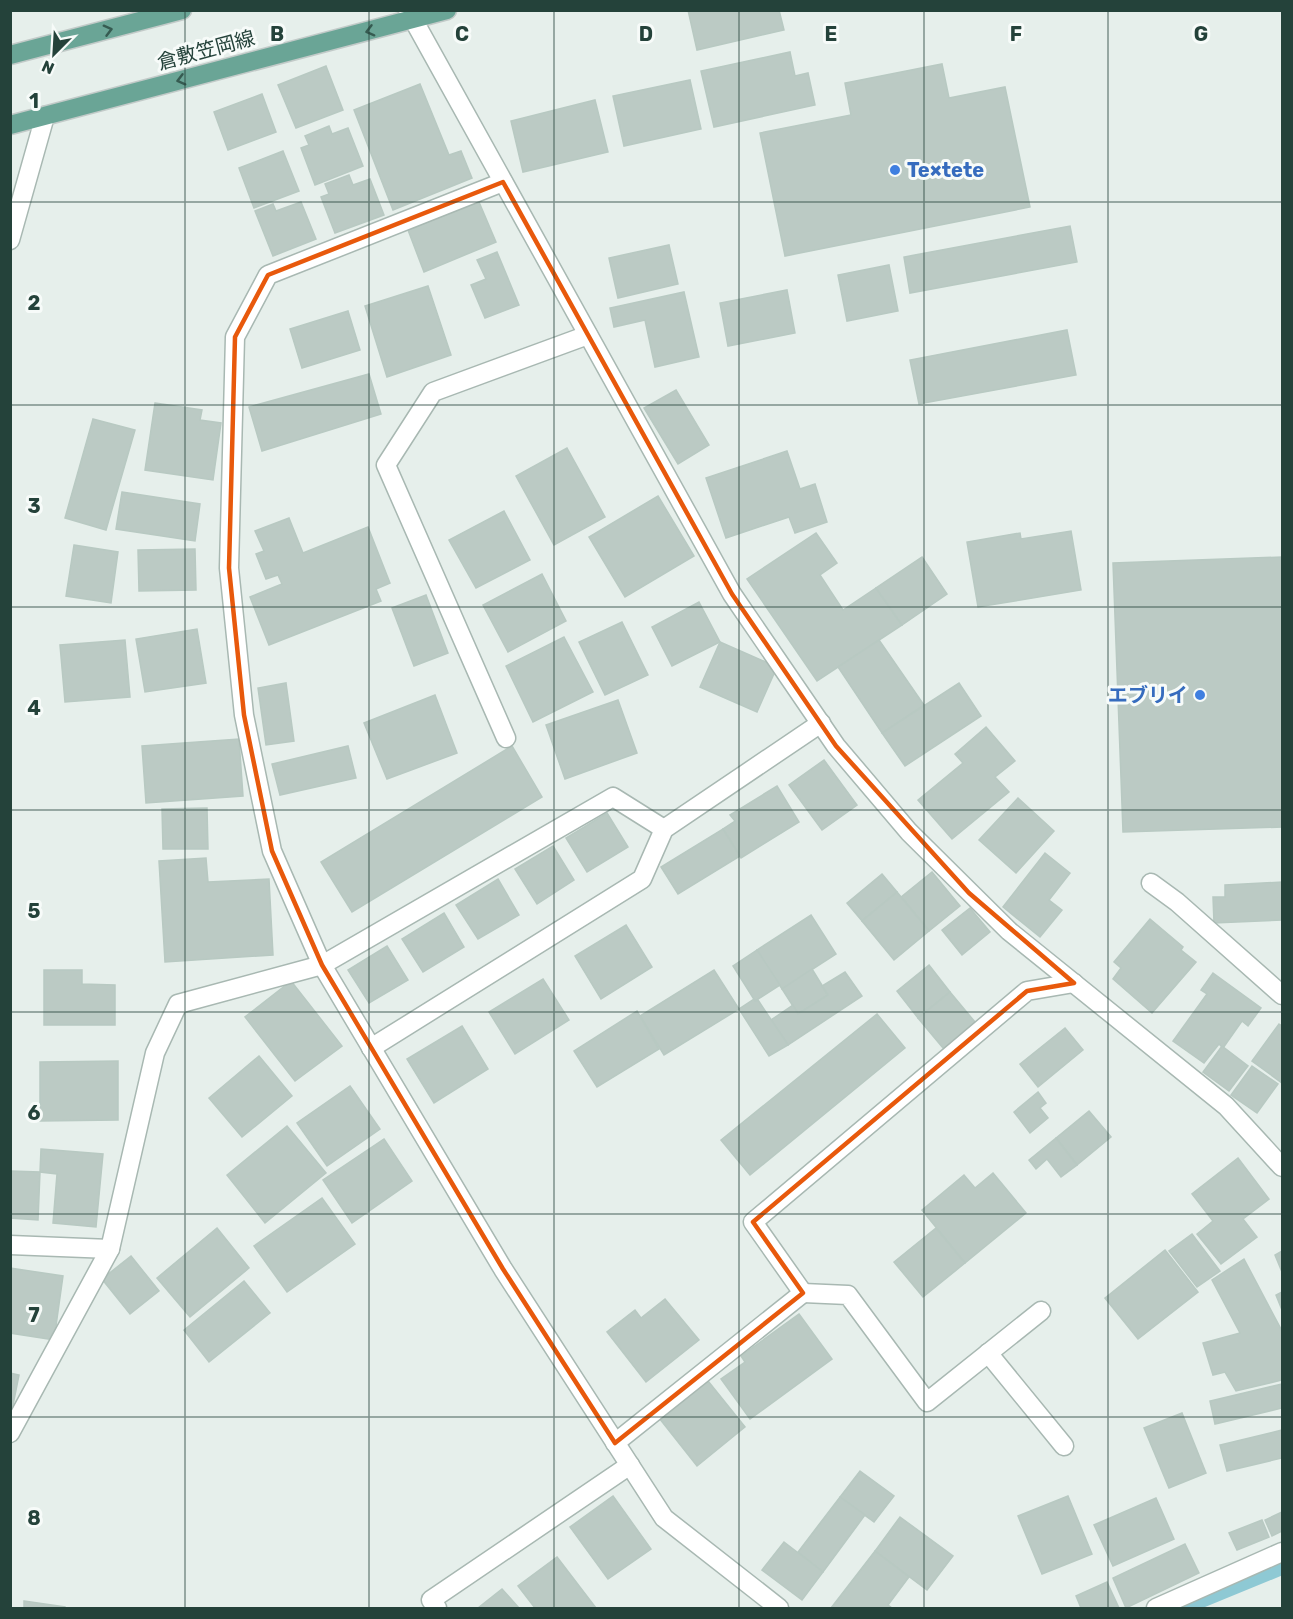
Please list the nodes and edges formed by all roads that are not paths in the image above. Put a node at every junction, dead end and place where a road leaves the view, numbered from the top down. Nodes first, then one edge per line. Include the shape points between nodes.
1 (182, 10) edge
2 (447, 10) edge
3 (411, 15) edge
4 (10, 55) edge
5 (45, 116) junction
6 (10, 125) edge
7 (503, 182) junction
8 (10, 240) edge
9 (588, 335) junction
10 (820, 723) junction
11 (506, 738) dead end
12 (664, 829) junction
13 (1151, 883) dead end
14 (322, 965) junction
15 (1074, 983) junction
16 (1282, 995) edge
17 (371, 1048) junction
18 (1282, 1167) edge
19 (10, 1245) edge
20 (110, 1249) junction
21 (803, 1293) junction
22 (1041, 1311) dead end
23 (988, 1353) junction
24 (10, 1433) edge
25 (615, 1443) junction
26 (1064, 1446) dead end
27 (630, 1465) junction
28 (1282, 1552) edge
29 (437, 1608) edge
30 (779, 1608) edge
31 (1156, 1608) edge

4 -> 1 main road
2 - 3 main road, 倉敷笠岡線
3 -> 5 main road, 倉敷笠岡線
3 - 7 street
5 - 6 main road, 倉敷笠岡線
5 - 8 street
7 - 9 street
7 - 14 street via 268,276 235,337 230,568 244,715 272,851
9 - 10 street via 732,594
9 - 11 street via 433,392 386,465
10 - 12 street
10 - 15 street via 909,832 1009,931
12 - 14 street via 613,797
12 - 17 street via 642,879
13 - 16 street
14 - 17 street
14 - 20 street via 178,1004 155,1053
15 - 18 street via 1226,1106
15 - 21 street via 1027,991 753,1222
17 - 25 street via 503,1269
19 - 20 street
20 - 24 street
21 - 23 street via 848,1295 927,1402
21 - 25 street
22 - 23 street
23 - 26 street
25 - 27 street
27 - 29 street via 431,1600
27 - 30 street via 664,1518
28 - 31 street

